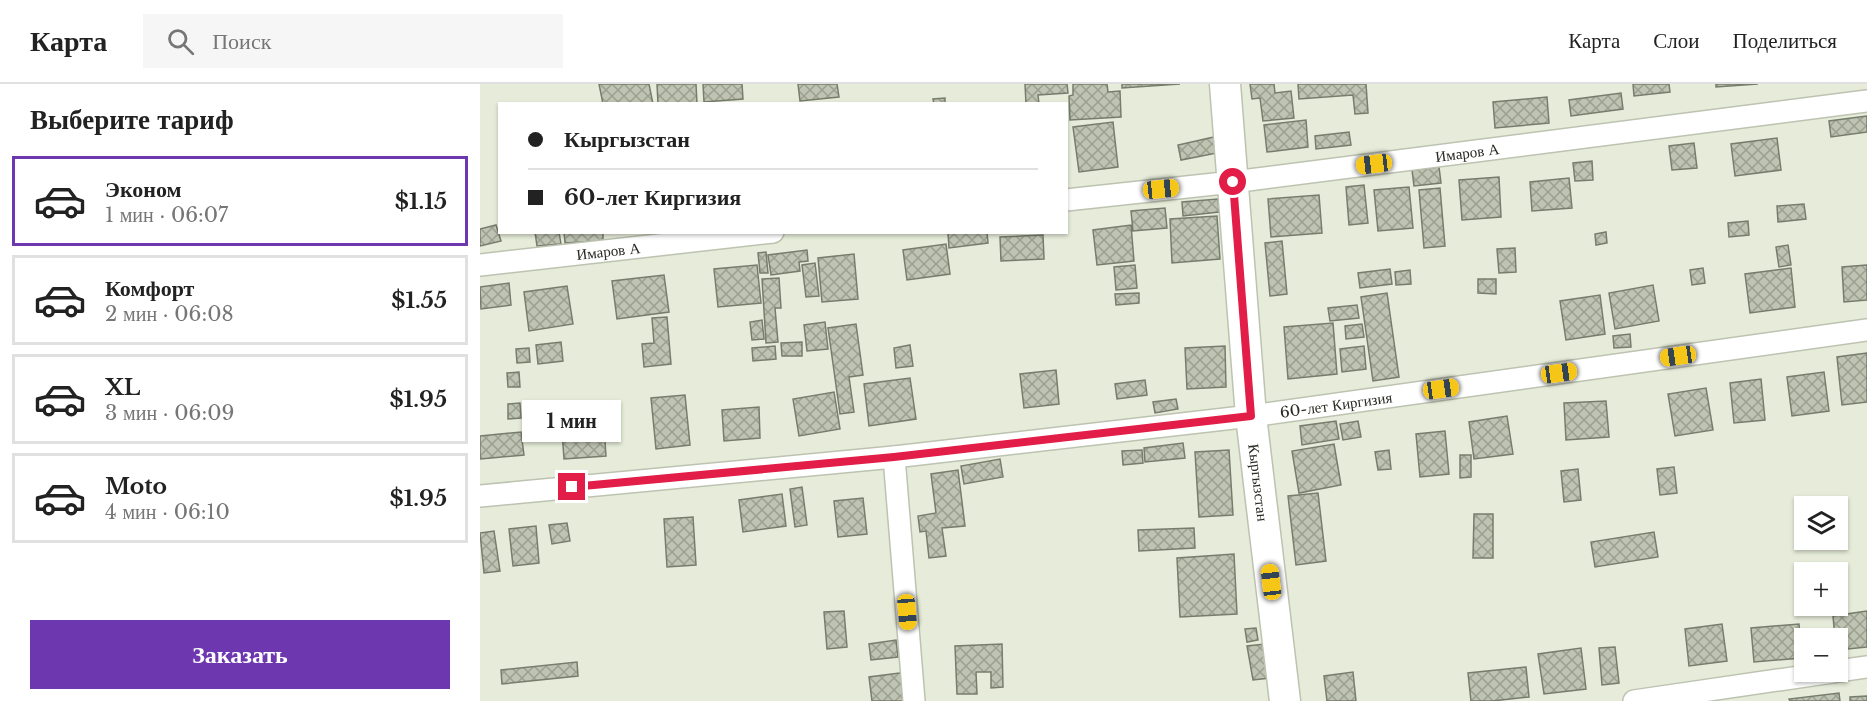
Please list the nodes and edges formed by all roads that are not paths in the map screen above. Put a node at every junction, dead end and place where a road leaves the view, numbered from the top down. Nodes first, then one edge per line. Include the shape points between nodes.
1 (1225, 84) edge
2 (1867, 101) edge
3 (1233, 182) junction
4 (1068, 200) edge
5 (755, 234) edge
6 (480, 265) edge
7 (1867, 330) edge
8 (1251, 416) junction
9 (894, 457) junction
10 (480, 496) edge
11 (1867, 667) edge
12 (1848, 670) edge
13 (1794, 678) edge
14 (914, 701) edge
15 (1285, 701) edge
16 (1634, 701) edge

1 - 3 street, Кыргызстан
2 - 3 street, Имаров А
3 - 4 street, Имаров А
3 - 8 street, Кыргызстан
5 - 6 street, Имаров А
7 - 8 street, 60-лет Киргизия
8 - 9 street, 60-лет Киргизия
8 - 15 street, Кыргызстан
9 - 10 street, 60-лет Киргизия
9 - 14 street
11 - 12 street
13 - 16 street

